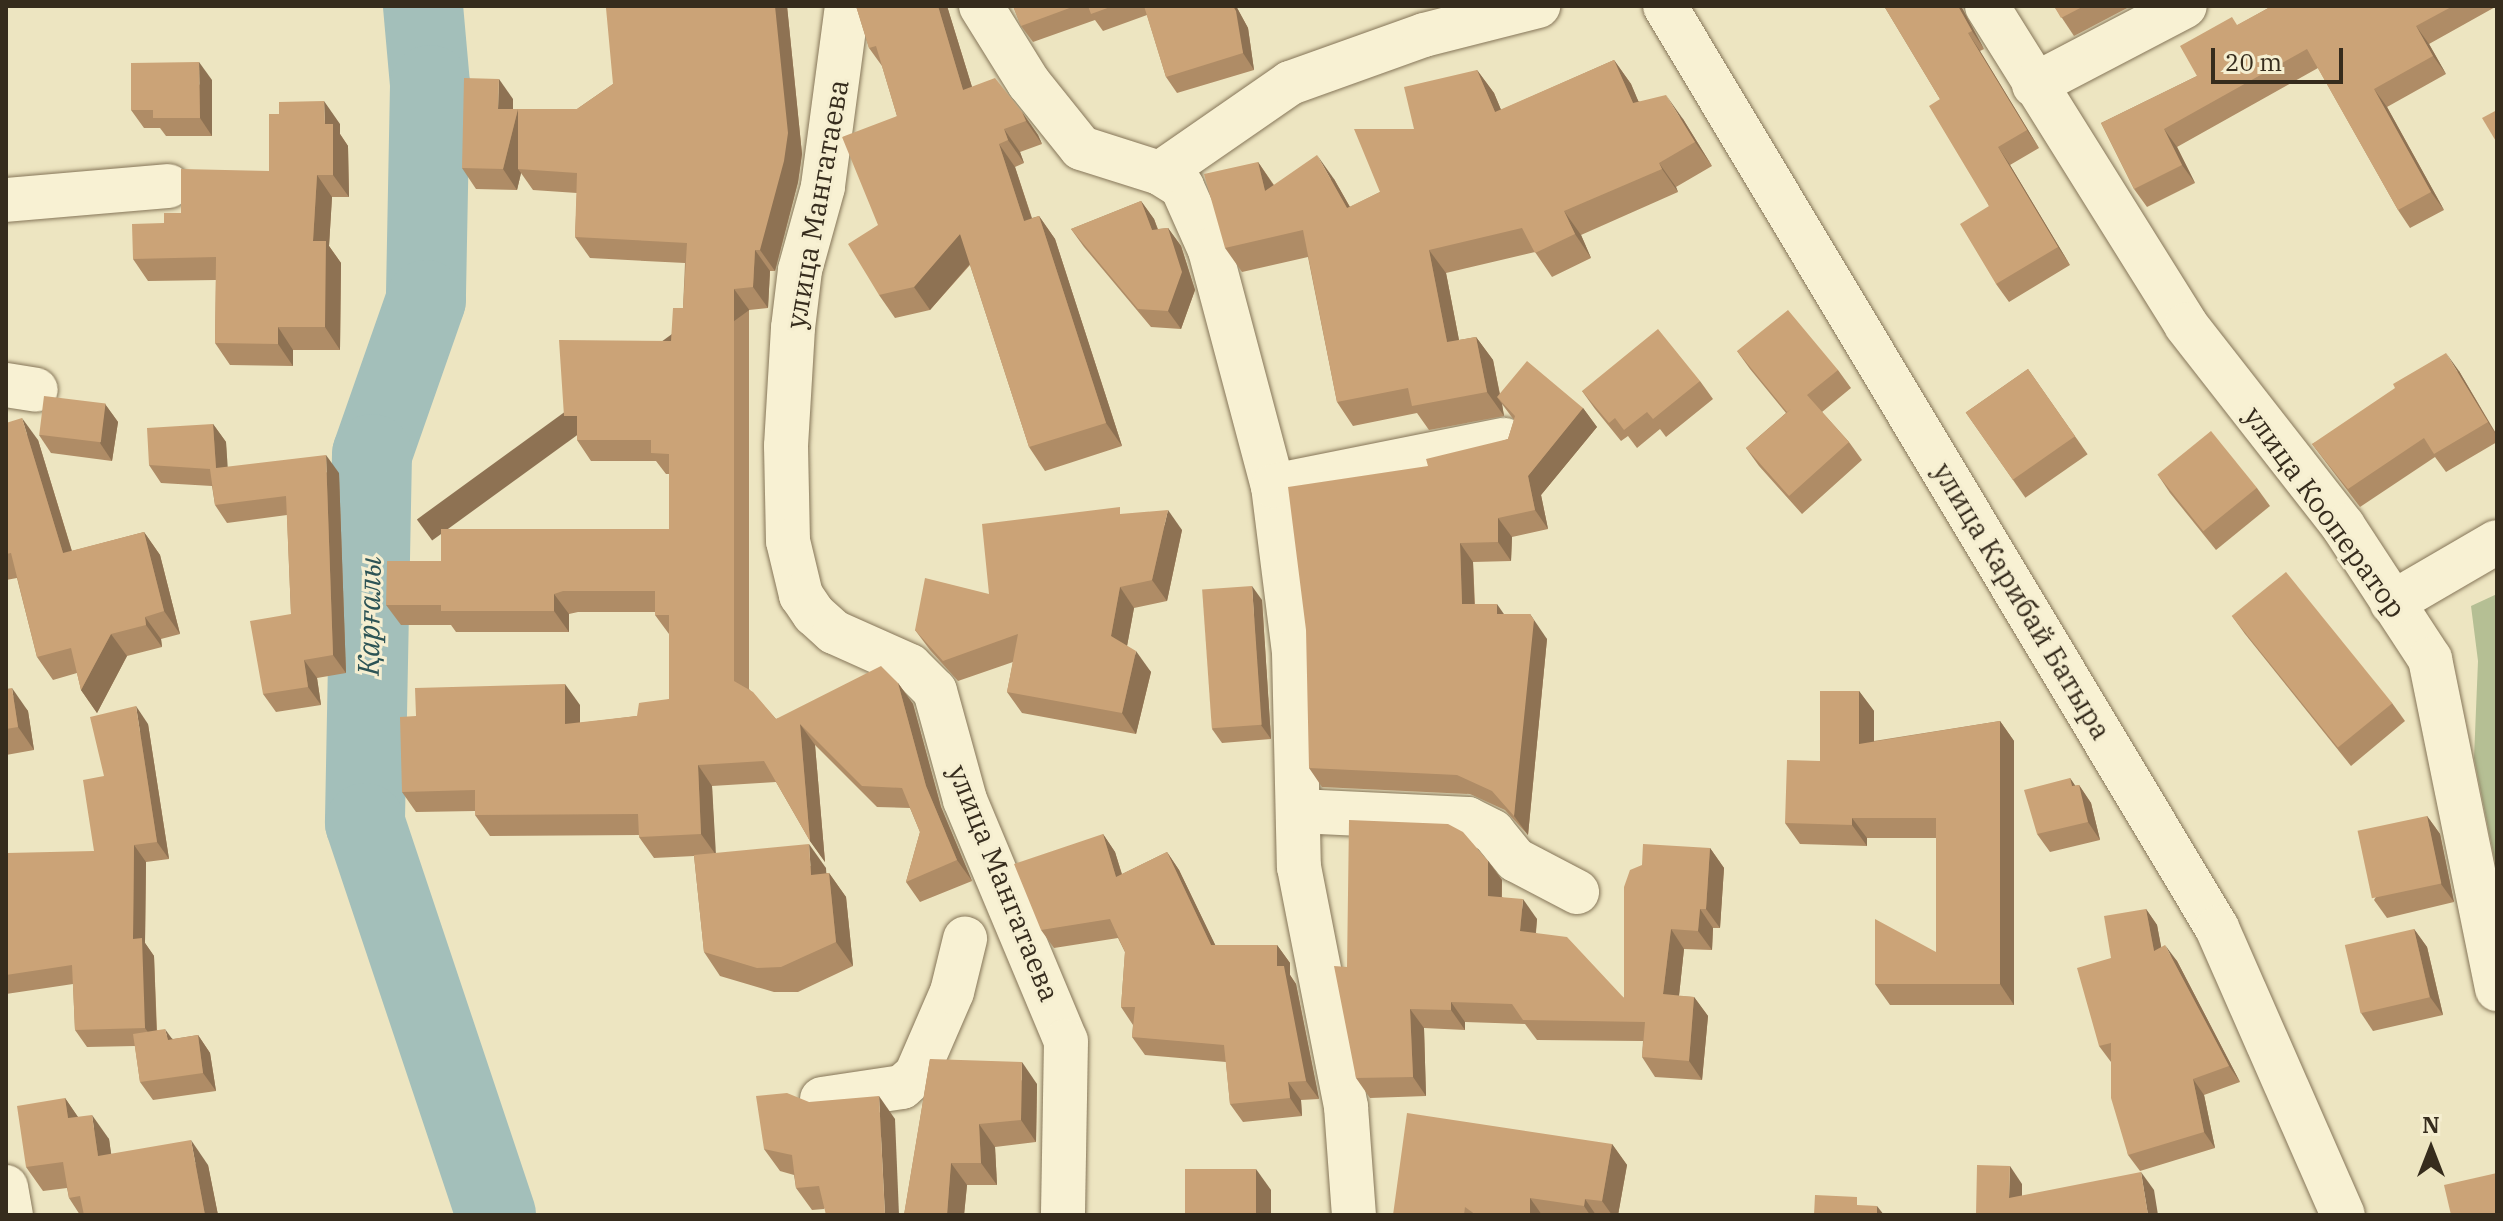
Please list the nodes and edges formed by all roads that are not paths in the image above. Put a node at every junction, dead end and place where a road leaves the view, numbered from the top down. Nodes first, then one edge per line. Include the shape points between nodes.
1 (847, 6) edge
2 (981, 6) edge
3 (1538, 6) edge
4 (1665, 6) edge
5 (1987, 6) edge
6 (2185, 6) edge
7 (2034, 85) junction
8 (1160, 173) junction
9 (168, 186) dead end
10 (6, 200) edge
11 (1504, 440) edge
12 (1273, 486) junction
13 (2497, 542) edge
14 (2392, 603) junction
15 (1298, 811) junction
16 (1577, 892) dead end
17 (1022, 933) junction
18 (2497, 989) edge
19 (822, 1099) edge
20 (6, 1187) edge
21 (11, 1215) edge
22 (1063, 1215) edge
23 (1354, 1215) edge
24 (2343, 1215) edge

1 - 17 street, улица Мангатаева via 823,187 800,270 793,328 786,446 788,541 801,595 814,614 834,632 910,666 935,691 965,800
2 - 8 street via 1029,83 1081,148
3 - 8 street via 1424,35 1290,83
4 - 24 street, улица Карибай Батыра via 2217,928
5 - 7 street, улица Кооператор
6 - 7 street
7 - 14 street, улица Кооператор via 2186,325 2343,526
8 - 12 street via 1182,187 1210,250
9 - 10 street
11 - 12 street
12 - 15 street via 1294,652
13 - 14 street
14 - 18 street, улица Кооператор via 2430,659
15 - 16 street via 1468,819 1493,832 1516,860
15 - 23 street via 1299,867 1346,1107
17 - 19 street via 950,939 952,992 916,1075 902,1087
17 - 22 street, улица Мангатаева via 1066,1041
20 - 21 street

